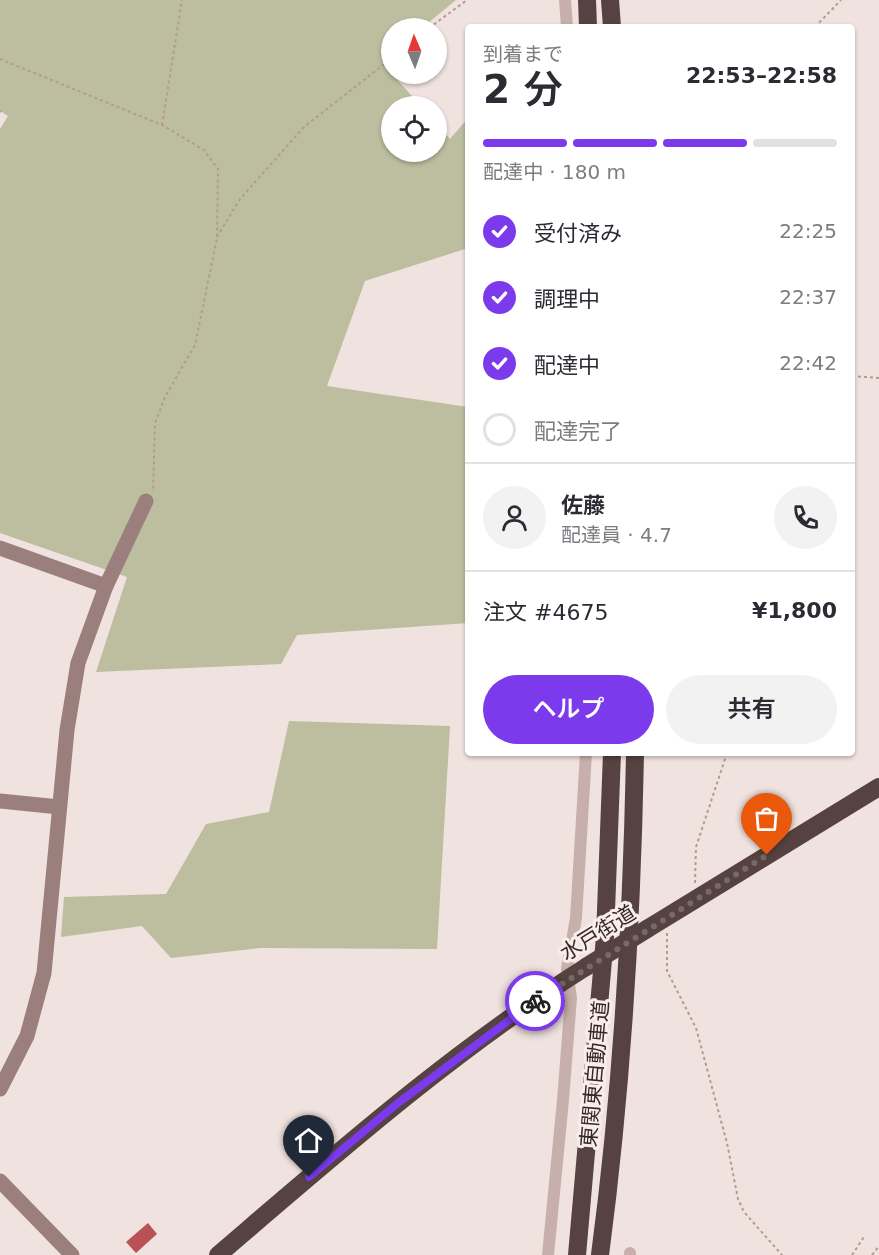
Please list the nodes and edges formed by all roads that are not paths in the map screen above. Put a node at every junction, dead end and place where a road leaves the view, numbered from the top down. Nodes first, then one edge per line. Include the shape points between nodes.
1 (565, 0) edge
2 (587, 0) edge
3 (610, 0) edge
4 (567, 24) edge
5 (588, 24) edge
6 (612, 24) edge
7 (146, 501) road end
8 (0, 548) edge
9 (106, 586) junction
10 (586, 756) edge
11 (612, 756) edge
12 (635, 756) edge
13 (879, 787) edge
14 (0, 801) edge
15 (59, 807) junction
16 (568, 978) junction
17 (0, 1089) edge
18 (0, 1181) edge
19 (72, 1255) edge
20 (218, 1255) edge
21 (548, 1255) edge
22 (577, 1255) edge
23 (600, 1255) edge

1 - 4 street
2 - 5 highway
3 - 6 highway
7 - 9 street
8 - 9 street
9 - 15 street via 76,674
10 - 16 street via 576,918
11 - 22 highway, 東関東自動車道 via 605,937
12 - 23 highway, 東関東自動車道 via 630,918
13 - 16 highway, 水戸街道, bridge
14 - 15 street
15 - 17 street via 44,973 27,1036
16 - 20 highway, 水戸街道 via 398,1103
16 - 21 street via 571,998
18 - 19 street

